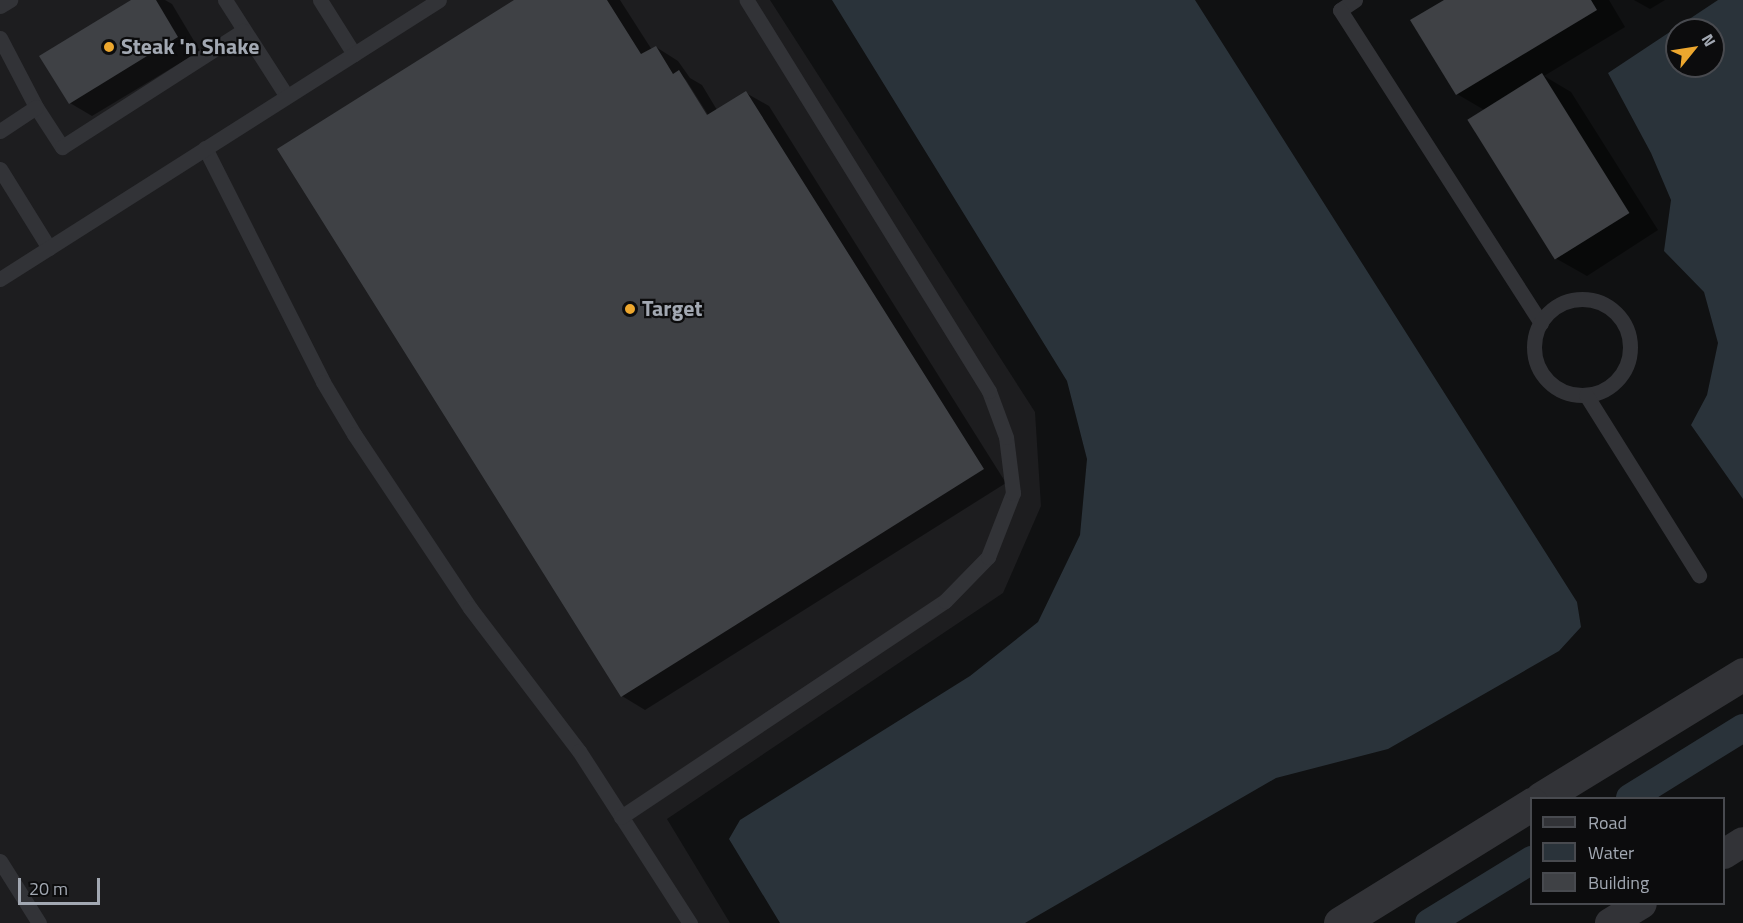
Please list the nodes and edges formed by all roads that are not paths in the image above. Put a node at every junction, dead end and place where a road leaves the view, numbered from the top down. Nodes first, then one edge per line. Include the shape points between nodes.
1 (10, 0) edge
2 (225, 0) edge
3 (320, 0) edge
4 (439, 0) edge
5 (747, 0) edge
6 (1356, 0) edge
7 (0, 6) edge
8 (243, 31) junction
9 (0, 38) edge
10 (354, 54) junction
11 (286, 95) junction
12 (36, 107) junction
13 (0, 131) edge
14 (205, 148) junction
15 (0, 169) edge
16 (50, 248) junction
17 (0, 279) edge
18 (1541, 323) junction
19 (1586, 395) junction
20 (1698, 575) dead end
21 (1743, 674) edge
22 (1543, 797) edge
23 (1530, 805) edge
24 (621, 817) junction
25 (1743, 842) edge
26 (1725, 853) edge
27 (0, 861) edge
28 (1639, 905) edge
29 (39, 923) edge
30 (690, 923) edge
31 (1340, 923) edge
32 (1610, 923) edge

1 - 7 lane
2 - 8 lane
3 - 10 lane
4 - 10 lane
5 - 24 lane via 989,391 1006,437 1013,493 988,557 945,601
6 - 18 lane via 1340,10
8 - 11 lane
8 - 12 lane via 62,147
9 - 12 lane
10 - 11 lane
11 - 14 lane
12 - 13 lane
14 - 16 lane
14 - 24 lane via 322,382 354,434 437,562 579,751
15 - 16 lane
16 - 17 lane
18 - 19 lane via 1534,352 1538,367 1558,389
18 - 19 lane via 1565,302 1581,299 1612,309 1623,321 1629,337 1626,369 1609,387
19 - 20 lane
21 - 22 street
23 - 31 street
24 - 30 lane
25 - 26 street
27 - 29 lane
28 - 32 street

